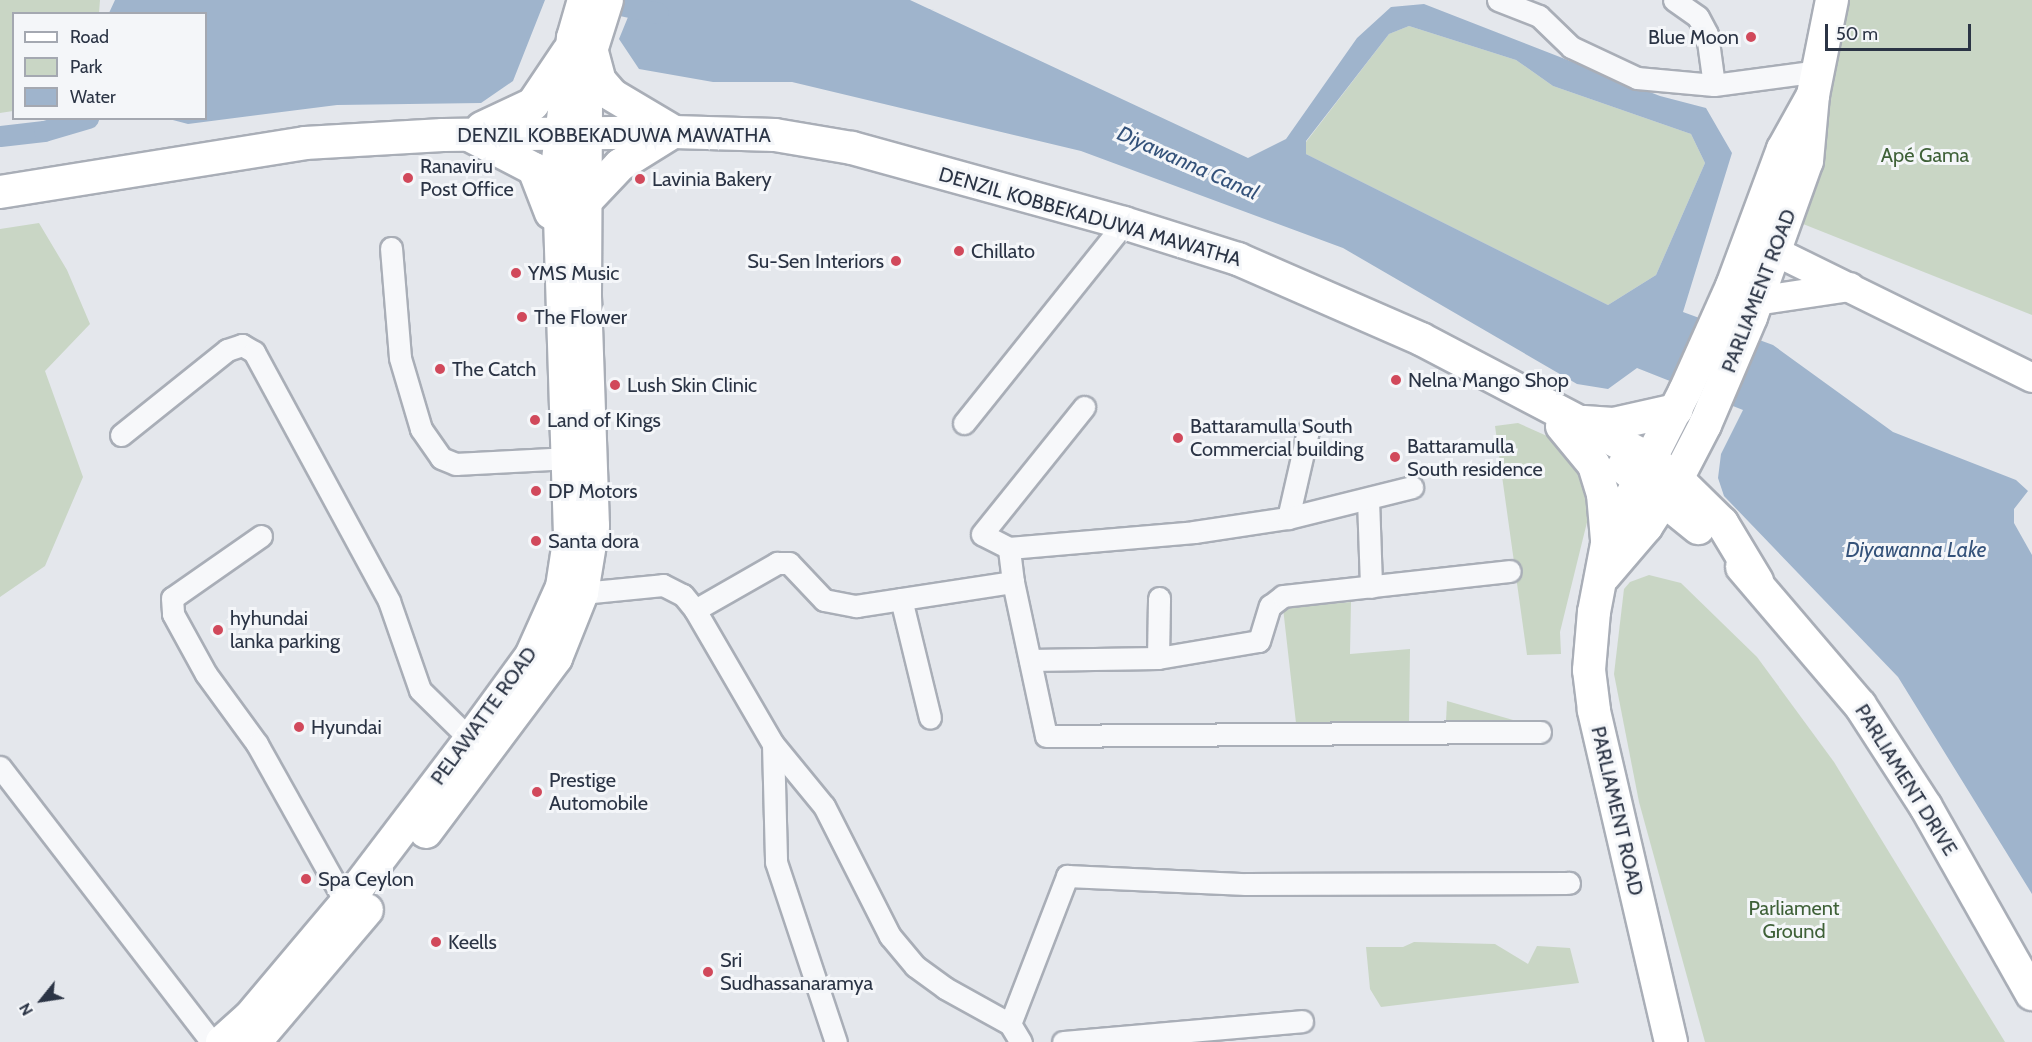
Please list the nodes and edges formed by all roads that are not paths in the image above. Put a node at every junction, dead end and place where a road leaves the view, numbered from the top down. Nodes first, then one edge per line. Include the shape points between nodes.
1 (584, 0) edge
2 (607, 0) edge
3 (1498, 0) edge
4 (1674, 0) edge
5 (1832, 0) edge
6 (582, 45) junction
7 (1816, 83) junction
8 (1714, 85) junction
9 (674, 132) junction
10 (572, 133) junction
11 (468, 134) junction
12 (0, 192) edge
13 (585, 202) junction
14 (1124, 223) junction
15 (558, 230) junction
16 (1766, 237) junction
17 (391, 248) dead end
18 (1850, 287) junction
19 (1747, 301) junction
20 (2032, 357) edge
21 (2032, 378) edge
22 (1680, 400) junction
23 (1084, 407) dead end
24 (964, 423) dead end
25 (1572, 424) junction
26 (1308, 431) dead end
27 (121, 435) dead end
28 (1698, 440) junction
29 (569, 458) junction
30 (1645, 469) junction
31 (1412, 487) dead end
32 (1671, 488) junction
33 (1368, 499) junction
34 (1288, 518) junction
35 (1722, 523) junction
36 (261, 536) dead end
37 (1607, 544) junction
38 (1010, 548) junction
39 (1510, 571) dead end
40 (1602, 579) junction
41 (1757, 581) junction
42 (1013, 582) junction
43 (1371, 587) junction
44 (572, 590) junction
45 (1159, 598) dead end
46 (901, 599) junction
47 (695, 610) junction
48 (1158, 658) junction
49 (1030, 660) junction
50 (930, 718) dead end
51 (1540, 732) dead end
52 (773, 744) junction
53 (478, 747) junction
54 (0, 767) edge
55 (1569, 883) dead end
56 (346, 903) junction
57 (2032, 994) edge
58 (1302, 1021) dead end
59 (1010, 1024) junction
60 (260, 1034) edge
61 (212, 1042) edge
62 (222, 1042) edge
63 (836, 1042) edge
64 (1021, 1042) edge
65 (1063, 1042) edge
66 (1671, 1042) edge

1 - 6 main road, PELAWATTE ROAD
2 - 6 main road, PELAWATTE ROAD
3 - 8 street via 1539,16 1571,47 1636,78
4 - 8 street via 1698,17 1707,34
5 - 7 main road, PARLIAMENT ROAD
6 - 9 main road via 600,81 612,95
6 - 10 main road, PELAWATTE ROAD
6 - 11 main road via 533,104
7 - 8 street
7 - 16 main road, PARLIAMENT ROAD via 1807,161
9 - 10 main road, DENZIL KOBBEKADUWA MAWATHA
9 - 13 main road via 620,165
9 - 14 main road, DENZIL KOBBEKADUWA MAWATHA via 775,135 852,148
10 - 11 main road, DENZIL KOBBEKADUWA MAWATHA
10 - 13 main road, PELAWATTE ROAD
10 - 15 main road, PELAWATTE ROAD
11 - 12 main road, DENZIL KOBBEKADUWA MAWATHA via 305,143
11 - 15 main road via 534,169
13 - 44 main road, PELAWATTE ROAD via 593,526
14 - 24 street
14 - 25 main road, DENZIL KOBBEKADUWA MAWATHA via 1238,259 1421,339
15 - 29 main road, PELAWATTE ROAD
16 - 18 main road
16 - 19 main road, PARLIAMENT ROAD
16 - 20 main road
17 - 29 street via 400,358 421,429 441,458 456,464
18 - 19 main road
18 - 21 main road
19 - 22 main road, PARLIAMENT ROAD
19 - 28 main road, PARLIAMENT ROAD
22 - 25 main road via 1613,423
22 - 30 main road, PARLIAMENT ROAD
23 - 38 street via 982,534
25 - 30 main road, DENZIL KOBBEKADUWA MAWATHA
25 - 37 main road via 1594,465 1603,495
26 - 34 street
27 - 53 street via 227,350 242,345 254,352 389,600 420,690
28 - 32 main road, PARLIAMENT ROAD
28 - 35 main road via 1700,484
29 - 44 main road, PELAWATTE ROAD
30 - 32 main road
30 - 37 main road, PARLIAMENT ROAD
31 - 33 street
32 - 35 main road, PARLIAMENT DRIVE
32 - 40 main road, PARLIAMENT ROAD
32 - 41 main road, PARLIAMENT DRIVE
33 - 34 street
33 - 43 street
34 - 38 street via 1194,532
35 - 41 main road, PARLIAMENT DRIVE
36 - 56 street via 172,598 173,614 206,674 257,744
37 - 40 main road, PARLIAMENT ROAD
38 - 42 street
39 - 43 street
40 - 66 main road, PARLIAMENT ROAD via 1589,646 1594,710
41 - 57 main road, PARLIAMENT DRIVE via 1860,705 1926,807
42 - 46 street
42 - 49 street
43 - 48 street via 1283,596 1270,606 1259,640
44 - 47 street via 663,585 683,595
44 - 53 main road, PELAWATTE ROAD
45 - 48 street
46 - 47 street via 856,606 824,600 789,563 777,563
46 - 50 street
47 - 52 street
48 - 49 street
49 - 51 street via 1046,736
52 - 59 street via 824,806 890,936 915,966 945,988
52 - 63 street via 776,862
53 - 56 main road, PELAWATTE ROAD
53 - 60 main road, PELAWATTE ROAD via 332,954
54 - 61 street
55 - 59 street via 1246,884 1066,876
56 - 60 main road, PELAWATTE ROAD
58 - 65 street
59 - 64 street
60 - 62 main road, PELAWATTE ROAD

